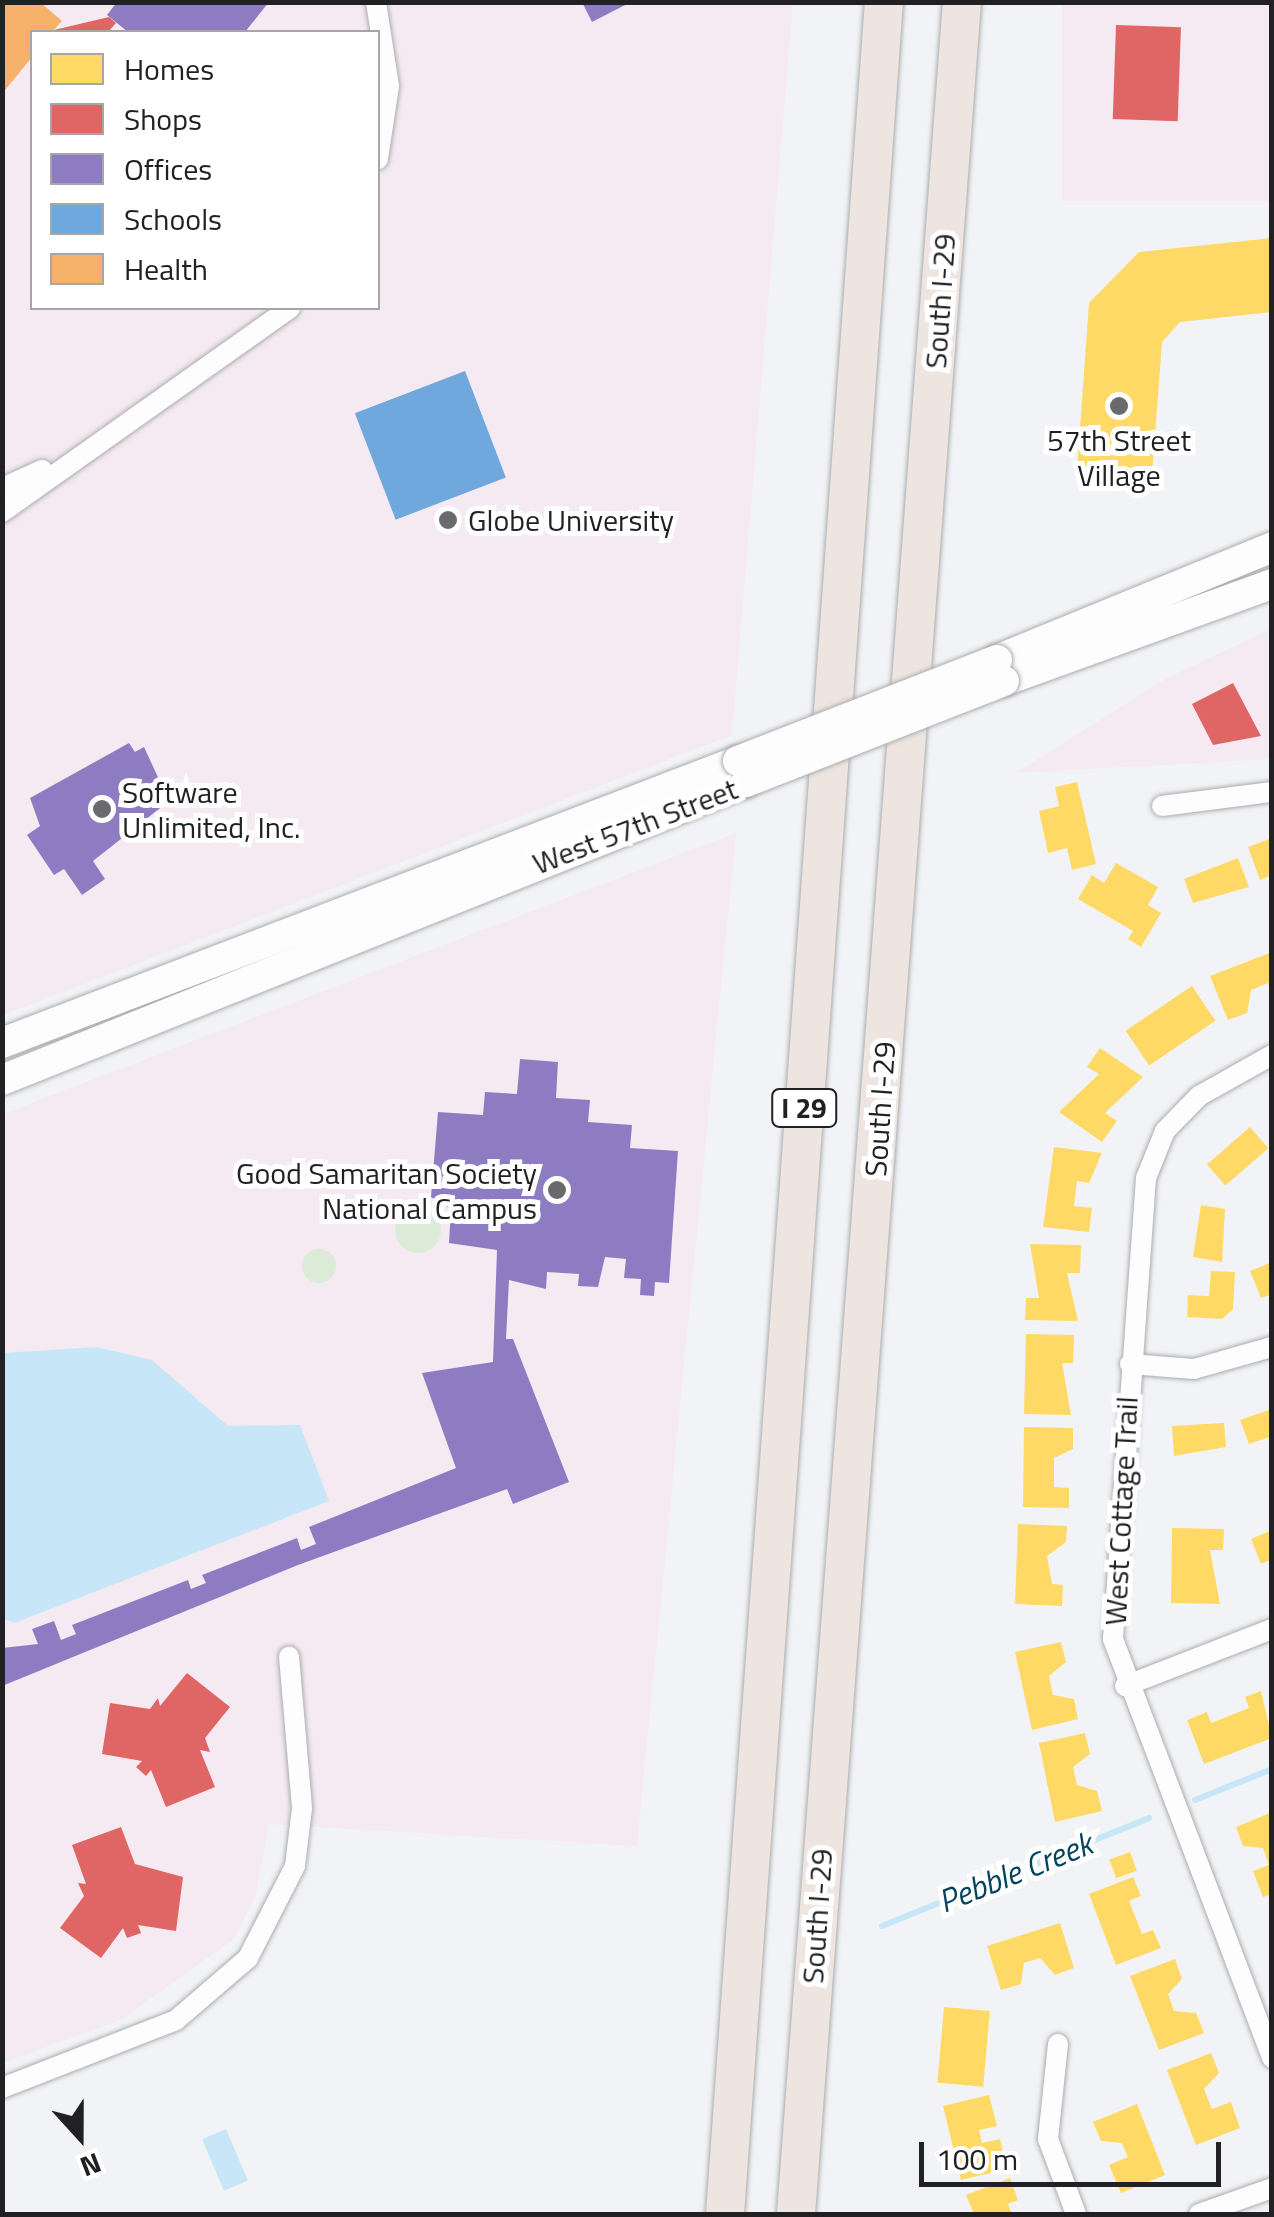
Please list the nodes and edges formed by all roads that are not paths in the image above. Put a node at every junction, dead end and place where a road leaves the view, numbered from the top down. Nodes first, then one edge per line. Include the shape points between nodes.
1 (376, 2) edge
2 (884, 2) edge
3 (962, 2) edge
4 (380, 147) edge
5 (287, 310) edge
6 (72, 456) junction
7 (2, 488) edge
8 (2, 512) edge
9 (1272, 548) edge
10 (1272, 584) edge
11 (1000, 671) junction
12 (742, 772) junction
13 (1272, 792) edge
14 (1162, 806) dead end
15 (2, 1042) edge
16 (1272, 1055) edge
17 (2, 1080) edge
18 (1272, 1348) edge
19 (1130, 1364) junction
20 (1272, 1629) edge
21 (290, 1657) dead end
22 (1126, 1686) junction
23 (1058, 2044) dead end
24 (1272, 2058) edge
25 (2, 2088) edge
26 (1272, 2188) edge
27 (724, 2214) edge
28 (796, 2214) edge
29 (1076, 2214) edge
30 (1199, 2214) edge

1 - 4 street via 390,86
2 - 27 highway, I 29
3 - 28 highway, South I-29 / I 29
5 - 6 street
6 - 7 street
6 - 8 street
9 - 11 main road, West 57th Street
10 - 11 main road, West 57th Street
11 - 12 main road, West 57th Street, bridge
12 - 15 main road, West 57th Street
12 - 17 main road, West 57th Street
13 - 14 street
16 - 19 street, West Cottage Trail via 1234,1070 1165,1132 1146,1178
18 - 19 street via 1194,1370
19 - 22 street, West Cottage Trail via 1114,1639
20 - 22 street
21 - 25 street via 302,1808 295,1866 248,1958 176,2020
22 - 24 street, West Cottage Trail
23 - 29 street via 1046,2123
26 - 30 street

